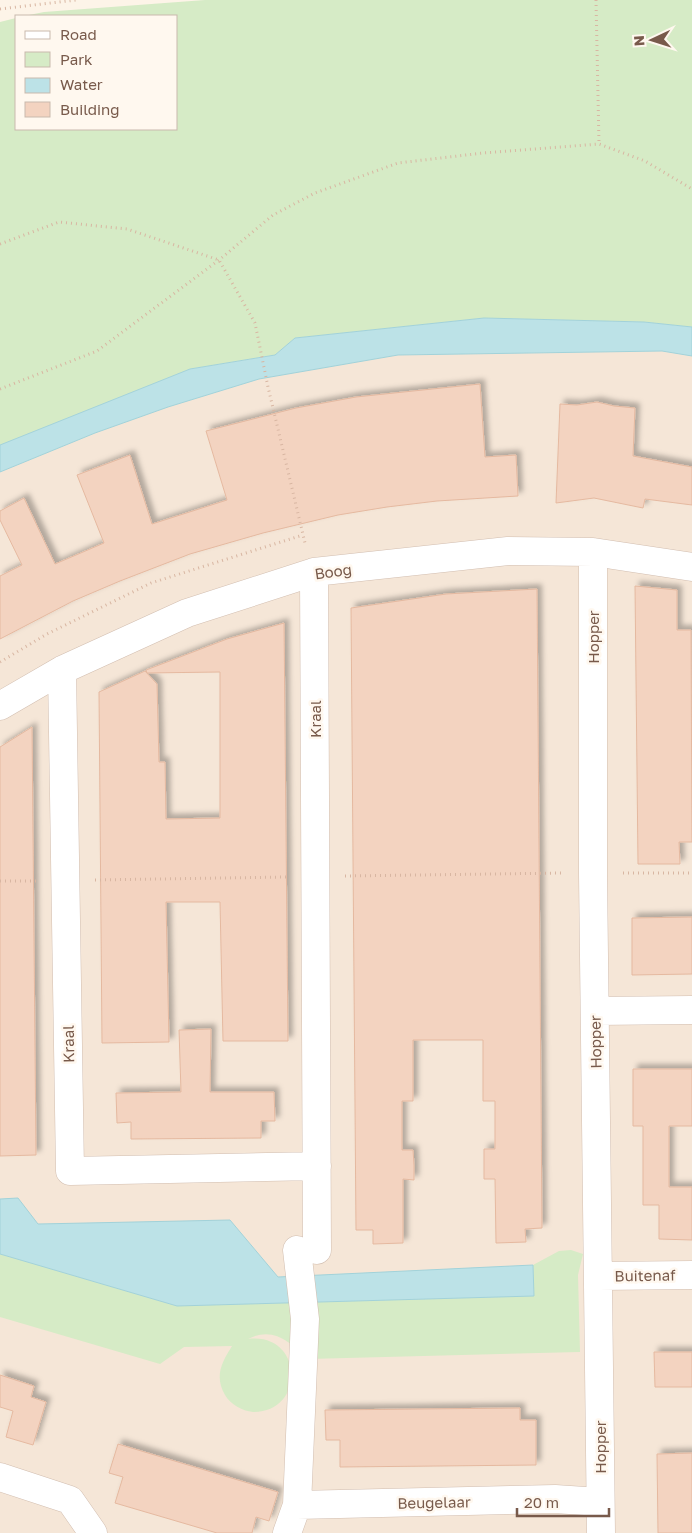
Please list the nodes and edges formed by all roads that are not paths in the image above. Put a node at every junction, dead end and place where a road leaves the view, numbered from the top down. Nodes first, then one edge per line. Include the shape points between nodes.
1 (593, 552) junction
2 (692, 567) edge
3 (314, 572) junction
4 (62, 670) junction
5 (0, 706) edge
6 (692, 1010) edge
7 (595, 1011) junction
8 (317, 1166) junction
9 (692, 1275) edge
10 (599, 1276) junction
11 (0, 1477) edge
12 (600, 1502) junction
13 (297, 1505) junction
14 (93, 1533) edge
15 (287, 1533) edge
16 (601, 1533) edge

1 - 2 street, Boog
1 - 3 street, Boog via 508,551
1 - 7 street, Hopper
3 - 4 street, Boog via 187,613
3 - 8 street, Kraal
4 - 5 street, Boog
4 - 8 street, Kraal via 70,1171
6 - 7 street
7 - 10 street, Hopper
8 - 13 street, Kraal via 305,1254
9 - 10 street, Buitenaf
10 - 12 street, Hopper
11 - 14 street via 70,1500
12 - 13 street, Beugelaar via 555,1499
12 - 16 street, Hopper
13 - 15 street

